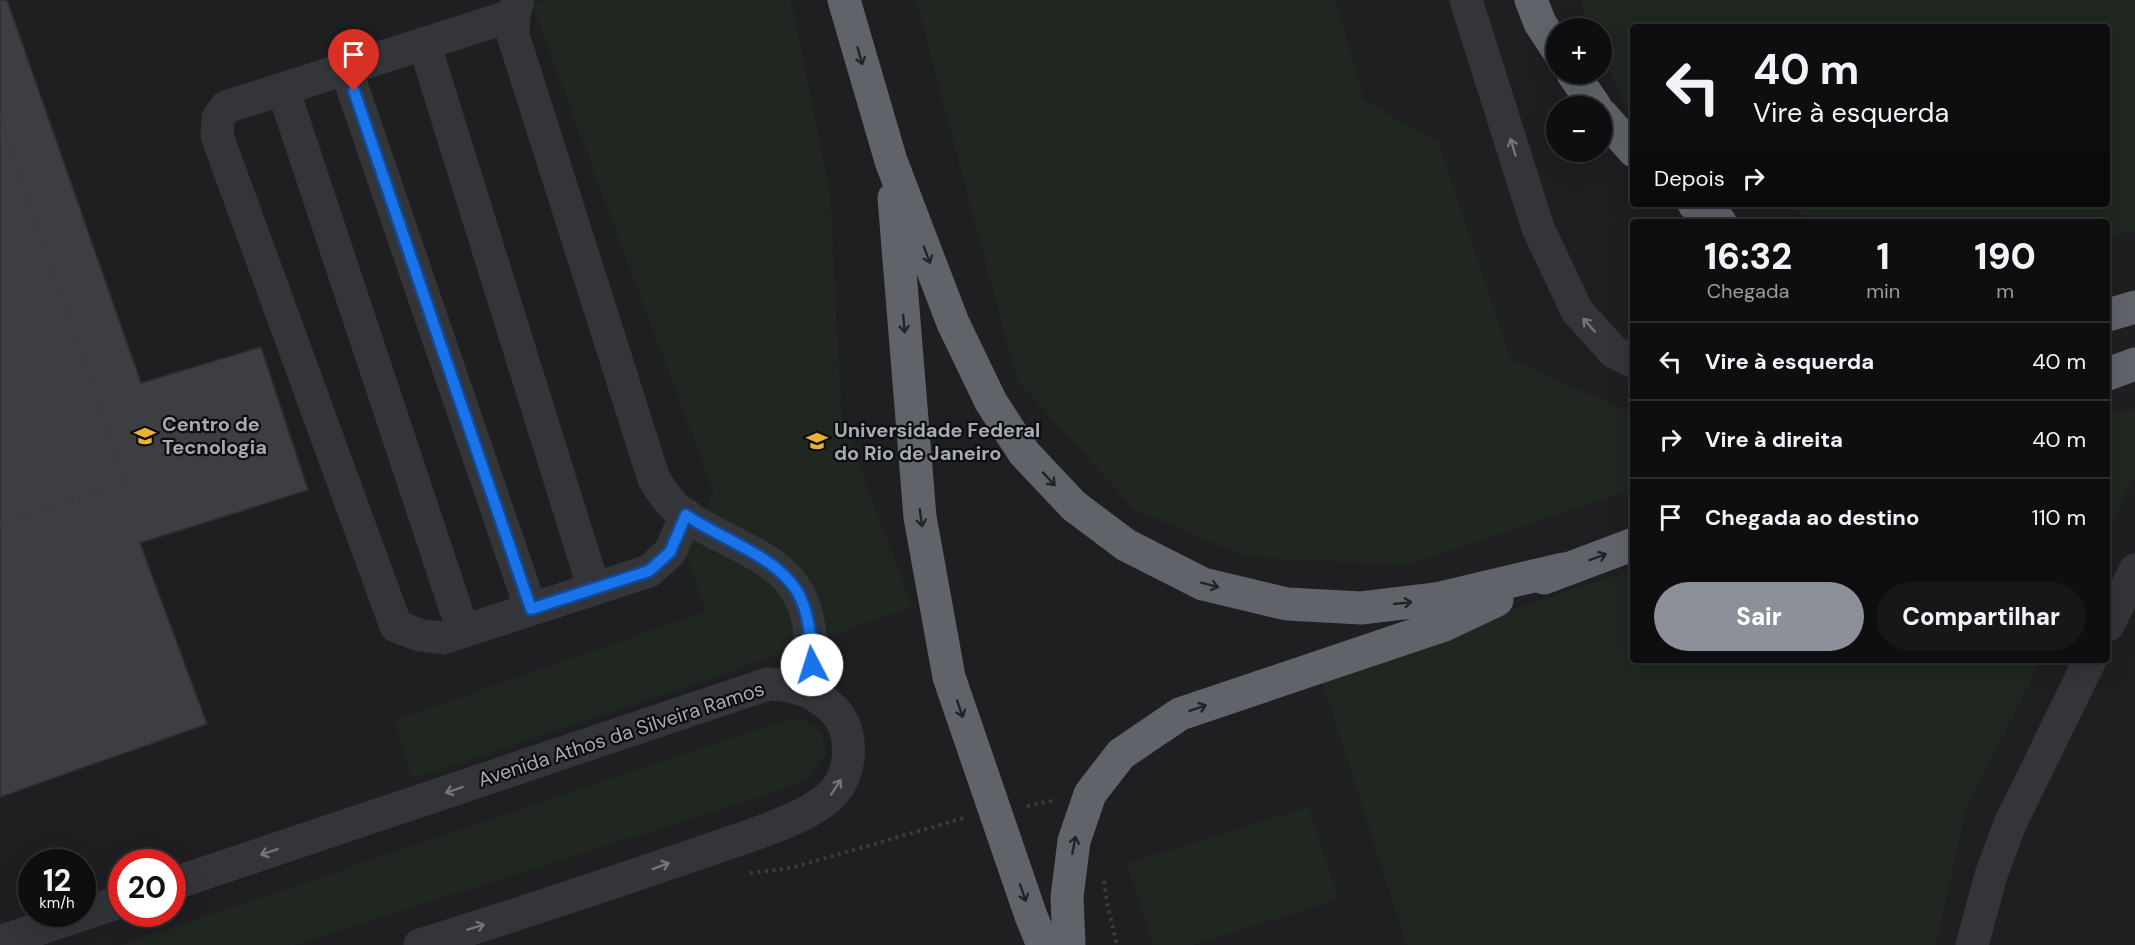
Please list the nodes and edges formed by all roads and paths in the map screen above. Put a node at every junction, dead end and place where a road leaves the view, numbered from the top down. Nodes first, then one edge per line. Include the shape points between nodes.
1 (844, 0) edge
2 (1466, 0) edge
3 (1531, 0) edge
4 (516, 7) edge
5 (1546, 32) edge
6 (424, 43) junction
7 (346, 69) junction
8 (283, 89) junction
9 (0, 117) edge
10 (1612, 126) edge
11 (1630, 146) edge
12 (891, 161) junction
13 (1698, 207) edge
14 (1716, 219) edge
15 (1630, 360) edge
16 (2135, 364) edge
17 (2110, 373) edge
18 (686, 515) junction
19 (0, 523) edge
20 (1630, 545) edge
21 (1563, 569) junction
22 (2135, 570) edge
23 (594, 589) junction
24 (531, 609) junction
25 (2110, 622) edge
26 (463, 631) junction
27 (2090, 663) edge
28 (810, 692) junction
29 (1090, 794) junction
30 (996, 812) junction
31 (744, 874) dead end
32 (186, 879) edge
33 (1104, 880) dead end
34 (108, 906) edge
35 (0, 942) edge
36 (420, 945) edge
37 (1043, 945) edge
38 (1069, 945) edge
39 (1117, 945) edge
40 (1972, 945) edge

1 -> 12 highway
15 -> 2 street via 1614,352 1577,311 1538,228
3 - 5 highway
4 - 6 street
4 - 18 street via 513,35 654,478 668,499
6 - 7 street
6 - 23 street
7 - 8 street
7 - 24 street
8 - 26 street
8 - 26 street via 226,107 218,118 217,136 396,626 419,635 443,638
9 - 19 path via 126,484
10 - 11 highway
12 -> 21 highway via 952,323 991,402 1024,453 1074,506 1126,545 1203,584 1287,604 1361,608 1436,599
12 -> 30 highway via 920,517 949,677
13 - 14 highway
16 - 17 highway
18 - 23 street via 670,552 649,571
18 - 28 street via 758,556 799,594 811,642
21 -> 20 highway
29 -> 21 highway via 1121,754 1180,714 1444,624
22 - 25 street
23 - 24 street
24 - 26 street
27 - 40 street via 2010,824
28 -> 32 street, Avenida Athos da Silveira Ramos via 768,684
36 -> 28 street, Avenida Athos da Silveira Ramos via 591,891 780,824 816,806 834,793 848,758 848,743 839,715
29 - 30 path
38 -> 29 highway via 1067,897 1074,841
30 - 31 path via 791,868
30 -> 37 highway
33 - 39 path
34 - 35 street

